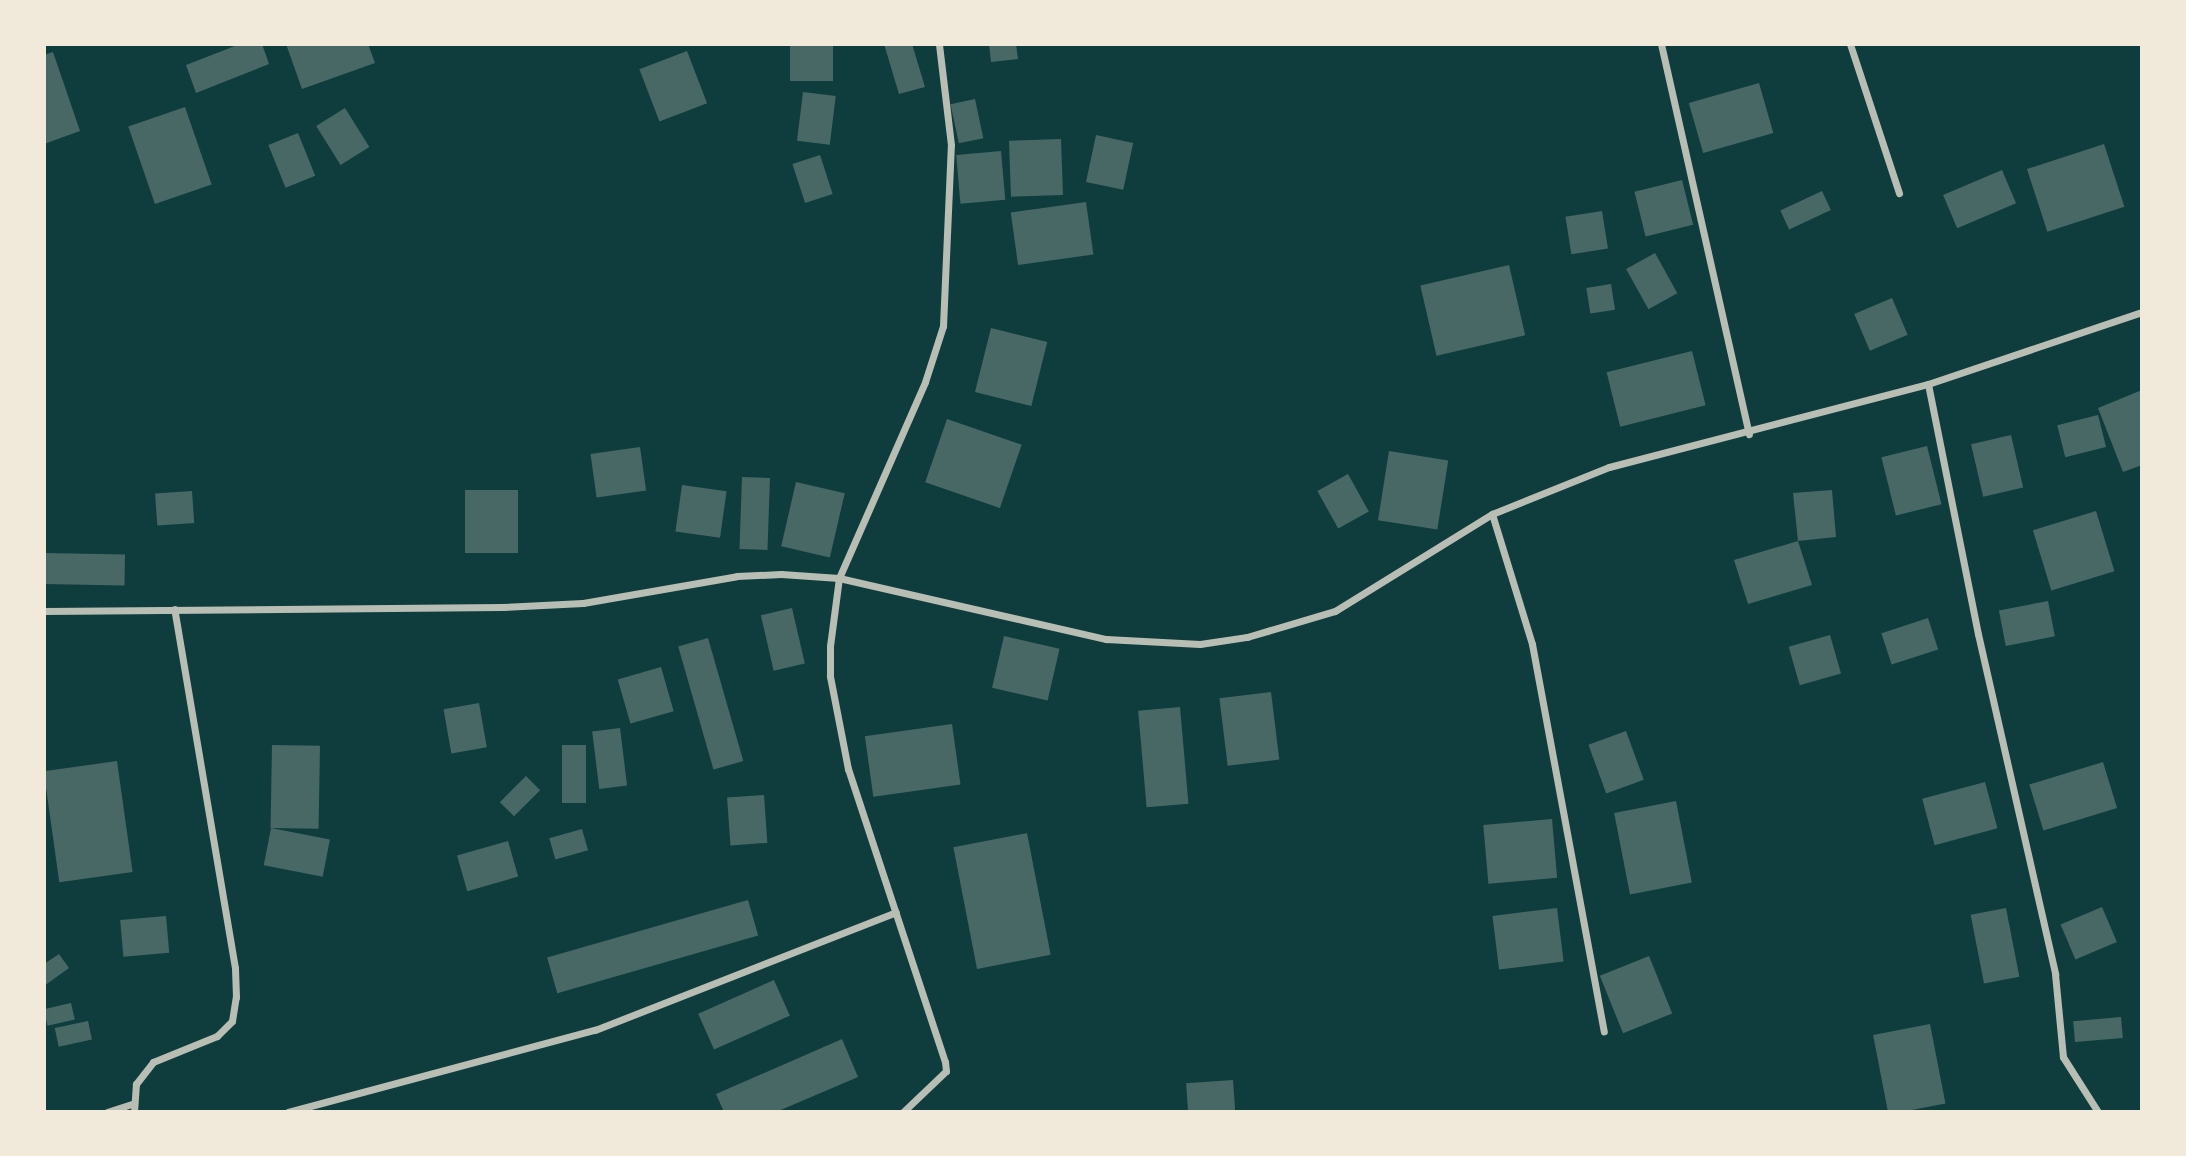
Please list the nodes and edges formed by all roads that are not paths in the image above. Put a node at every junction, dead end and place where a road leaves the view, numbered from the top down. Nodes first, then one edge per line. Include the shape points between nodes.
1 (939, 44) edge
2 (1661, 44) edge
3 (1850, 44) edge
4 (1899, 192) dead end
5 (2142, 312) edge
6 (1928, 384) junction
7 (1749, 434) junction
8 (1492, 514) junction
9 (839, 578) junction
10 (174, 609) junction
11 (44, 611) edge
12 (896, 912) junction
13 (1604, 1031) dead end
14 (132, 1104) junction
15 (107, 1112) edge
16 (134, 1112) edge
17 (288, 1112) edge
18 (903, 1112) edge
19 (2098, 1112) edge

1 - 9 street via 951,145 943,326 925,382
2 - 7 street
3 - 4 street
5 - 6 street
6 - 7 street
6 - 19 street via 1978,634 2055,974 2063,1057
7 - 8 street via 1609,467
8 - 9 street via 1335,611 1247,637 1200,644 1106,639
8 - 13 street via 1532,644
9 - 10 street via 737,576 623,598 502,607
9 - 12 street via 830,646 836,717 864,825
10 - 11 street
10 - 14 street via 236,968 236,997 232,1021 217,1036 153,1062 136,1084
12 - 17 street via 595,1030
12 - 18 street via 946,1072
14 - 15 street
14 - 16 street

